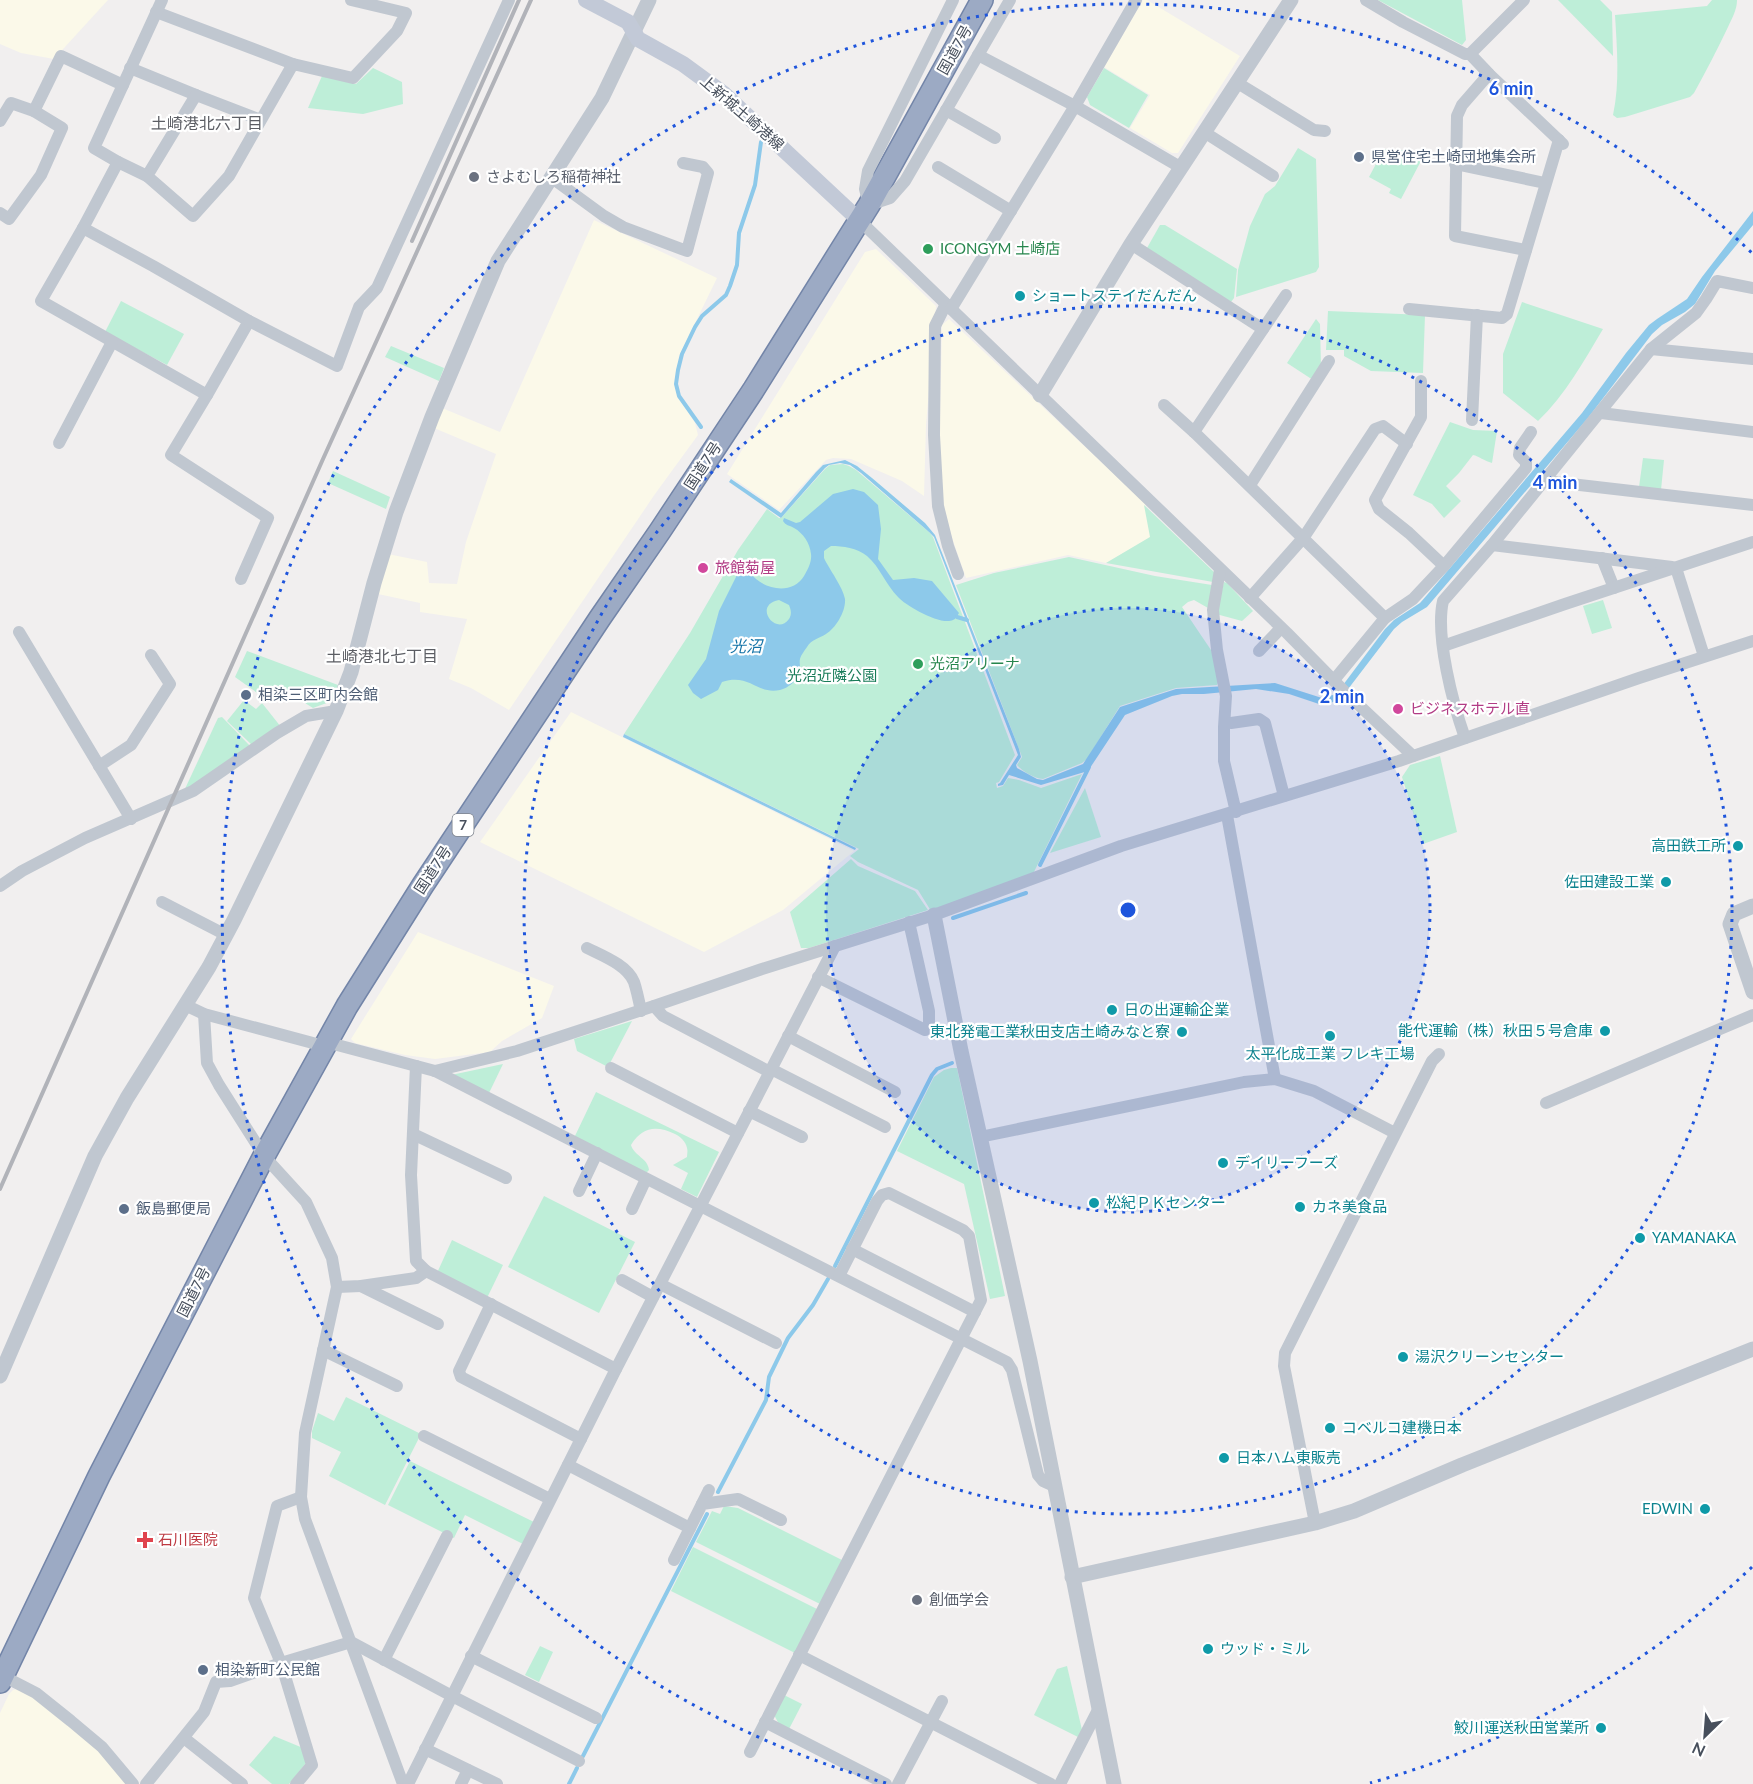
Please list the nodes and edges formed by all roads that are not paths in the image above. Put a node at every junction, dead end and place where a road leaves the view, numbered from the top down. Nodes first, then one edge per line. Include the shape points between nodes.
1 (162, 0) edge
2 (351, 0) edge
3 (509, 0) edge
4 (586, 0) edge
5 (650, 0) edge
6 (953, 0) edge
7 (982, 0) edge
8 (1010, 0) edge
9 (1136, 0) edge
10 (1291, 0) edge
11 (1366, 0) edge
12 (1524, 0) edge
13 (156, 12) junction
14 (634, 30) junction
15 (1470, 54) junction
16 (978, 55) junction
17 (293, 64) junction
18 (130, 68) junction
19 (1489, 74) junction
20 (1236, 82) junction
21 (123, 85) junction
22 (196, 95) junction
23 (1074, 106) junction
24 (946, 110) junction
25 (34, 111) junction
26 (261, 120) junction
27 (0, 121) edge
28 (1203, 132) junction
29 (1325, 132) dead end
30 (995, 138) dead end
31 (118, 162) junction
32 (683, 163) dead end
33 (1455, 164) junction
34 (938, 167) dead end
35 (1180, 167) junction
36 (147, 176) junction
37 (1273, 176) dead end
38 (552, 178) junction
39 (1545, 183) junction
40 (864, 212) junction
41 (1011, 212) junction
42 (0, 213) edge
43 (83, 228) junction
44 (1131, 244) junction
45 (1526, 250) junction
46 (1753, 288) edge
47 (1286, 294) dead end
48 (948, 307) junction
49 (1409, 309) dead end
50 (1477, 315) junction
51 (249, 321) junction
52 (1263, 329) junction
53 (112, 342) junction
54 (1651, 349) junction
55 (1753, 359) edge
56 (1329, 360) dead end
57 (1421, 381) dead end
58 (207, 395) junction
59 (1040, 395) junction
60 (1164, 405) dead end
61 (1601, 413) junction
62 (1472, 420) dead end
63 (1194, 432) junction
64 (1532, 432) dead end
65 (1753, 432) edge
66 (58, 443) dead end
67 (1407, 444) junction
68 (1545, 481) junction
69 (1250, 485) junction
70 (1753, 505) edge
71 (1304, 537) junction
72 (1753, 542) edge
73 (1492, 545) junction
74 (1602, 558) junction
75 (1444, 566) junction
76 (1676, 568) junction
77 (1221, 570) junction
78 (958, 574) dead end
79 (241, 579) dead end
80 (1614, 588) junction
81 (1250, 598) junction
82 (1385, 618) junction
83 (1281, 628) junction
84 (19, 632) dead end
85 (1753, 641) edge
86 (1443, 646) junction
87 (1259, 651) dead end
88 (151, 655) dead end
89 (1704, 656) junction
90 (1339, 686) junction
91 (336, 711) junction
92 (1231, 723) dead end
93 (1465, 738) junction
94 (1413, 756) junction
95 (99, 766) junction
96 (1284, 796) junction
97 (1232, 813) junction
98 (131, 819) junction
99 (0, 886) edge
100 (162, 902) dead end
101 (1753, 906) edge
102 (933, 915) junction
103 (909, 922) junction
104 (226, 935) junction
105 (835, 946) junction
106 (587, 948) dead end
107 (818, 977) junction
108 (1753, 992) edge
109 (185, 1005) junction
110 (654, 1006) junction
111 (641, 1011) junction
112 (204, 1014) junction
113 (1753, 1015) edge
114 (788, 1036) junction
115 (325, 1044) junction
116 (1439, 1054) dead end
117 (416, 1066) junction
118 (611, 1068) dead end
119 (435, 1071) junction
120 (770, 1071) junction
121 (1275, 1079) junction
122 (895, 1092) dead end
123 (1546, 1103) dead end
124 (749, 1111) junction
125 (885, 1127) dead end
126 (738, 1133) junction
127 (1395, 1133) junction
128 (413, 1134) junction
129 (802, 1137) dead end
130 (980, 1137) junction
131 (597, 1153) junction
132 (264, 1156) junction
133 (506, 1178) dead end
134 (646, 1179) junction
135 (579, 1191) dead end
136 (700, 1206) junction
137 (632, 1209) dead end
138 (852, 1250) junction
139 (426, 1271) junction
140 (839, 1276) junction
141 (621, 1280) dead end
142 (660, 1284) junction
143 (361, 1286) junction
144 (337, 1287) junction
145 (653, 1297) junction
146 (491, 1304) junction
147 (975, 1312) junction
148 (438, 1324) dead end
149 (961, 1339) junction
150 (776, 1343) dead end
151 (1753, 1349) edge
152 (323, 1350) junction
153 (616, 1369) junction
154 (0, 1376) edge
155 (397, 1386) dead end
156 (424, 1436) dead end
157 (581, 1439) junction
158 (568, 1465) junction
159 (1054, 1486) junction
160 (709, 1490) dead end
161 (301, 1497) junction
162 (550, 1499) junction
163 (702, 1504) junction
164 (781, 1520) dead end
165 (1315, 1523) junction
166 (690, 1528) junction
167 (447, 1536) dead end
168 (675, 1560) dead end
169 (1072, 1576) junction
170 (351, 1642) junction
171 (799, 1655) junction
172 (471, 1656) junction
173 (384, 1660) junction
174 (281, 1663) junction
175 (2, 1679) edge
176 (452, 1696) junction
177 (942, 1701) dead end
178 (1099, 1708) junction
179 (596, 1718) dead end
180 (765, 1722) junction
181 (931, 1722) junction
182 (184, 1738) junction
183 (425, 1749) junction
184 (750, 1752) dead end
185 (579, 1761) dead end
186 (468, 1770) junction
187 (133, 1784) edge
188 (146, 1784) edge
189 (242, 1784) edge
190 (296, 1784) edge
191 (405, 1784) edge
192 (461, 1784) edge
193 (496, 1784) edge
194 (886, 1784) edge
195 (898, 1784) edge
196 (1051, 1784) edge
197 (1060, 1784) edge
198 (1114, 1784) edge

1 - 13 street
2 - 17 street via 406,13 397,32 352,78
3 - 51 street via 377,288 359,307 337,366
4 - 14 main road, 上新城土崎港線 via 628,22
5 - 14 street
6 - 40 street via 868,171
7 - 40 highway, 国道7号 / 7
8 - 16 street
9 - 23 street
10 - 20 street
11 - 15 street
12 - 15 street
13 - 17 street
13 - 18 street
14 - 38 street via 602,98
14 - 40 main road, 上新城土崎港線 via 638,39 683,64 724,94
15 - 19 street
16 - 23 street
16 - 24 street
17 - 26 street
18 - 21 street
18 - 22 street
19 - 33 street via 1457,116
19 - 39 street via 1561,142
20 - 28 street
20 - 29 street via 1314,130
21 - 25 street via 61,56
21 - 31 street via 94,147
22 - 26 street
22 - 36 street
23 - 35 street
23 - 41 street
24 - 30 street
24 - 40 street via 897,192
25 - 27 street via 11,103
25 - 42 street via 62,128 41,175 9,219
26 - 36 street via 229,176 193,216
28 - 35 street
28 - 37 street
31 - 36 street
31 - 43 street
32 - 38 street via 703,167 708,173 687,251 624,227
33 - 39 street
33 - 45 street via 1455,236
34 - 41 street
35 - 44 street
38 - 91 street via 498,261 432,417 396,512 351,672
39 - 45 street
40 - 48 street
40 - 115 highway, 国道7号 / 7 via 746,401 423,885
41 - 48 street
43 - 51 street
43 - 53 street via 41,301
44 - 52 street
44 - 59 street
45 - 50 street via 1507,314 1502,318
46 - 54 street via 1717,281 1696,313
47 - 52 street
48 - 59 street
48 - 78 street via 935,326 934,435 938,506
49 - 50 street
50 - 62 street
51 - 58 street
52 - 63 street
53 - 58 street
53 - 66 street
54 - 55 street
54 - 61 street
56 - 69 street
57 - 67 street via 1421,417
58 - 79 street via 171,455 268,518
59 - 77 street
60 - 63 street
61 - 65 street
61 - 68 street
63 - 69 street
64 - 75 street via 1520,448 1526,468
67 - 71 street via 1383,426 1375,429
67 - 75 street via 1375,500 1379,509
68 - 70 street
68 - 73 street
69 - 71 street
71 - 81 street
71 - 82 street
72 - 76 street
73 - 74 street
73 - 86 street via 1443,601
74 - 76 street
74 - 80 street
75 - 82 street via 1413,599
76 - 80 street
76 - 89 street
77 - 81 street
77 - 97 street via 1213,610 1225,688 1224,761
80 - 86 street
81 - 83 street
82 - 90 street
83 - 87 street
83 - 90 street
84 - 95 street
85 - 89 street
86 - 93 street
88 - 95 street via 170,684 131,746
89 - 93 street
90 - 94 street
91 - 98 street via 306,716 193,791
91 - 104 street
92 - 96 street via 1259,719 1265,723
93 - 94 street
94 - 96 street
95 - 98 street
96 - 97 street
97 - 102 street via 1121,846
97 - 121 street
98 - 99 street via 85,838
100 - 104 street
101 - 108 street via 1734,914 1730,924
102 - 103 street
102 - 130 street
103 - 105 street
103 - 107 street via 929,1011 929,1026 925,1030
104 - 109 street
105 - 107 street
105 - 110 street
106 - 111 street via 626,971 633,980
107 - 114 street
109 - 112 street
109 - 154 street via 95,1156
110 - 111 street
110 - 120 street via 663,1016
111 - 119 street via 516,1051
112 - 115 street
112 - 132 street via 207,1063
113 - 123 street
114 - 120 street
114 - 122 street
115 - 117 street
115 - 132 highway, 国道7号 / 7
116 - 127 street
117 - 119 street
117 - 128 street
118 - 126 street
119 - 131 street
120 - 124 street
120 - 125 street
121 - 127 street via 1314,1090
121 - 130 street via 1244,1082
124 - 126 street
124 - 129 street
126 - 136 street
127 - 165 street via 1285,1353 1284,1366
128 - 133 street
128 - 139 street via 416,1261
130 - 159 street
131 - 134 street
131 - 135 street
132 - 144 street via 306,1202 332,1258
132 - 175 highway, 国道7号 / 7 via 99,1476
134 - 136 street
134 - 137 street
136 - 140 street
136 - 142 street
138 - 140 street
138 - 147 street
138 - 147 street via 877,1201 890,1193 969,1236 981,1299
139 - 143 street via 416,1278
139 - 146 street
140 - 149 street
141 - 145 street
142 - 145 street
142 - 150 street
143 - 144 street
143 - 148 street
144 - 152 street
145 - 153 street
146 - 153 street
146 - 157 street via 459,1371 461,1377
147 - 149 street
149 - 159 street via 1007,1362 1038,1474
149 - 171 street
151 - 165 street via 1354,1511
152 - 155 street
152 - 161 street via 305,1433
153 - 157 street
156 - 162 street
157 - 158 street
158 - 162 street
158 - 166 street
159 - 169 street
160 - 163 street
161 - 170 street via 305,1519
161 - 174 street via 277,1506 254,1598
162 - 172 street
163 - 164 street via 738,1499
163 - 166 street
165 - 169 street
166 - 168 street
167 - 173 street
169 - 178 street
170 - 173 street
170 - 174 street
170 - 191 street
171 - 180 street
171 - 181 street
172 - 176 street
172 - 179 street
173 - 176 street
174 - 182 street via 216,1682 204,1712
174 - 190 street via 312,1765
175 - 187 street via 36,1693 71,1720 102,1747
176 - 183 street
176 - 185 street
177 - 181 street
178 - 197 street
178 - 198 street
180 - 184 street
180 - 194 street
181 - 195 street
181 - 196 street
182 - 188 street
182 - 189 street
183 - 186 street
183 - 191 street
186 - 192 street
186 - 193 street

